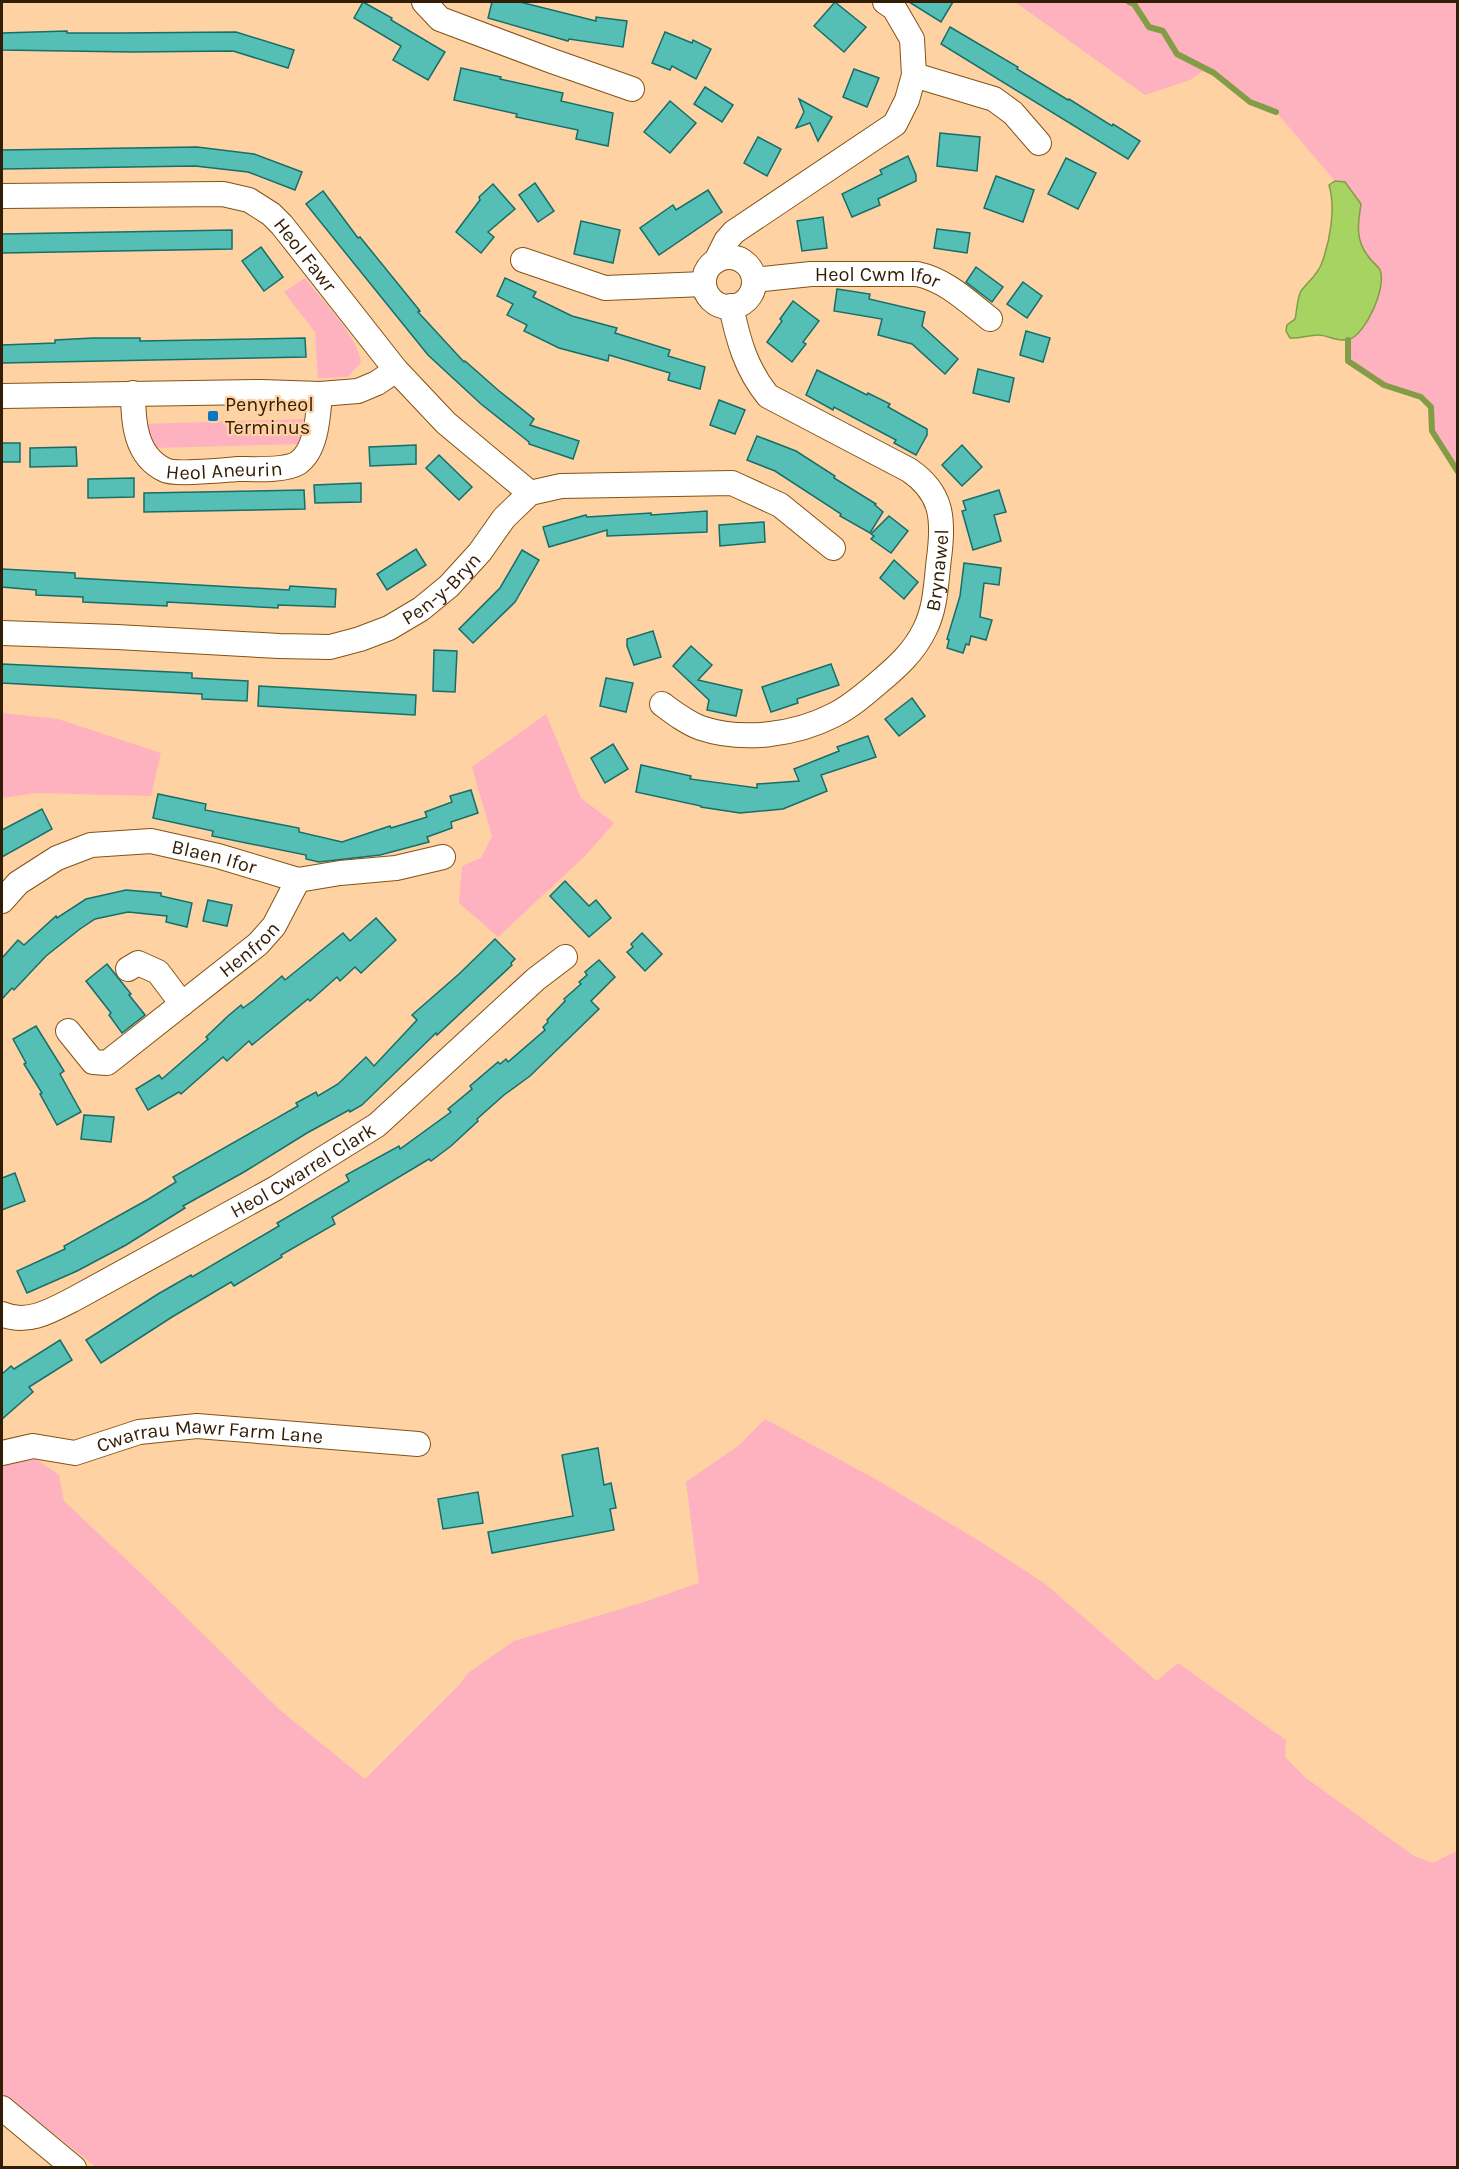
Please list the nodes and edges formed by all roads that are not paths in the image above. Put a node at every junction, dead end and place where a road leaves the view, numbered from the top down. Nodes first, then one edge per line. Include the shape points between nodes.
1 (424, 2) edge
2 (885, 2) edge
3 (914, 75) junction
4 (632, 88) dead end
5 (1039, 143) dead end
6 (2, 196) edge
7 (753, 221) junction
8 (523, 260) dead end
9 (716, 261) junction
10 (749, 271) junction
11 (704, 284) junction
12 (731, 306) junction
13 (990, 319) dead end
14 (396, 370) junction
15 (133, 393) junction
16 (320, 394) junction
17 (2, 396) edge
18 (530, 493) junction
19 (834, 548) dead end
20 (2, 633) edge
21 (662, 705) dead end
22 (443, 857) dead end
23 (298, 880) junction
24 (2, 901) edge
25 (565, 957) dead end
26 (128, 969) dead end
27 (183, 1004) junction
28 (68, 1031) dead end
29 (2, 1314) edge
30 (418, 1443) dead end
31 (2, 1453) edge
32 (2, 2108) edge
33 (74, 2168) edge

1 - 4 street via 440,19
2 - 3 street via 894,8 912,39
3 - 5 street via 994,99 1013,113
3 - 7 street via 895,124
6 - 14 street, Heol Fawr via 223,194 249,200 282,225
7 - 9 street via 734,232
7 - 10 street via 744,249
8 - 11 street via 605,288
9 - 10 street via 729,257
9 - 11 street via 708,268
10 - 12 street via 752,291 742,303
10 - 13 street, Heol Cwm Ifor via 917,274 950,288
11 - 12 street via 717,304
12 - 21 street, Brynawel via 745,359 768,396 909,470 934,494 942,528 932,612 910,655 854,703 814,724 767,734 720,733 700,728
14 - 16 street via 358,392
14 - 18 street, Heol Fawr via 446,423
15 - 16 street
15 - 16 street, Heol Aneurin via 136,435 142,448 166,471 278,468 298,463 311,447
15 - 17 street
18 - 19 street via 561,486 732,483 780,505
18 - 20 street, Pen-y-Bryn via 504,518 480,552 421,609 389,628 330,647
22 - 23 street, Blaen Ifor via 396,868
23 - 24 street, Blaen Ifor via 151,841 91,844 57,858 18,883
23 - 27 street, Henfron via 274,926 258,944
25 - 29 street, Heol Cwarrel Clark via 377,1125 276,1188 49,1312 28,1318
26 - 27 street via 138,963 158,972
27 - 28 street, Henfron via 107,1063 93,1062
30 - 31 street, Cwarrau Mawr Farm Lane via 196,1426 139,1432 75,1453 33,1446
32 - 33 street

